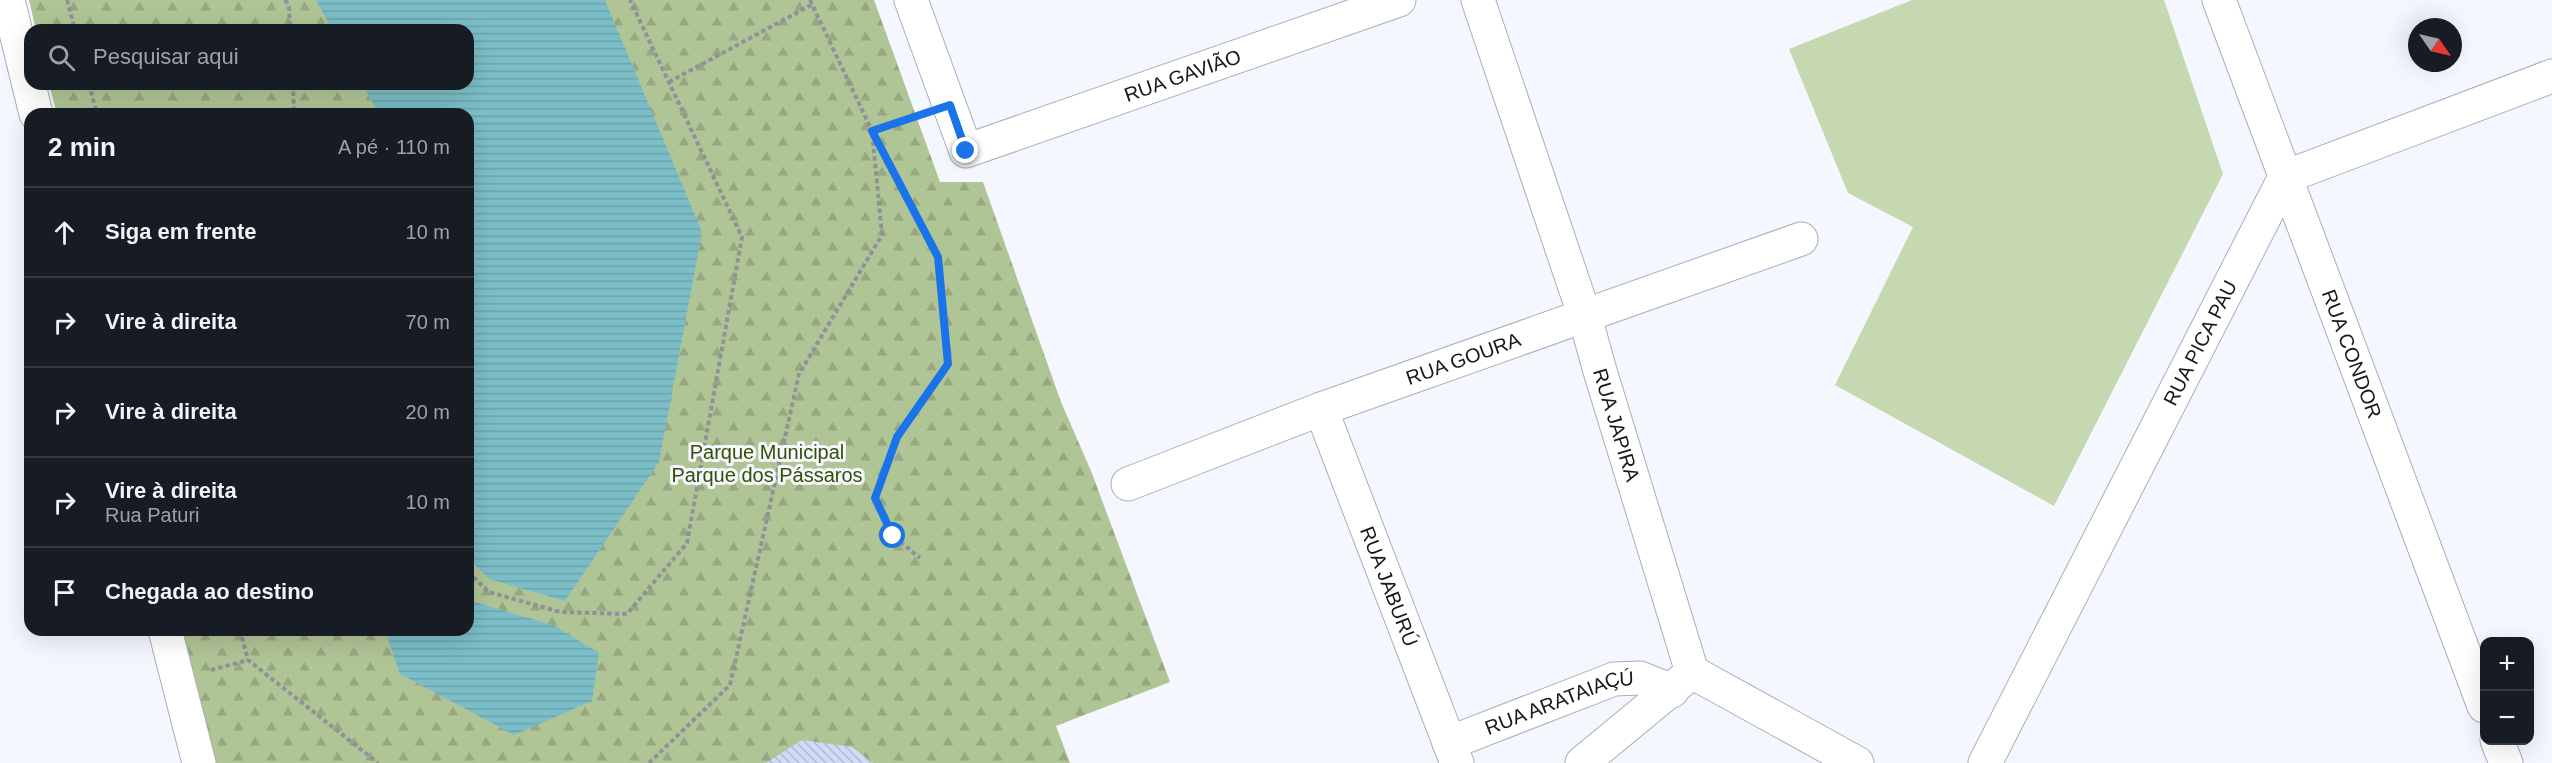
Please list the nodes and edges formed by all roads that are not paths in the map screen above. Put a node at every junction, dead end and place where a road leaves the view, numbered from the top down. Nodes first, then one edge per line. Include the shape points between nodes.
1 (8, 0) edge
2 (911, 0) edge
3 (1399, 0) edge
4 (1478, 0) edge
5 (2219, 0) edge
6 (24, 65) edge
7 (2552, 76) edge
8 (30, 90) edge
9 (35, 108) edge
10 (2285, 177) junction
11 (1801, 238) dead end
12 (1585, 317) junction
13 (1322, 410) junction
14 (1128, 484) dead end
15 (166, 636) edge
16 (1682, 681) junction
17 (2480, 695) edge
18 (2499, 745) edge
19 (1453, 753) edge
20 (196, 763) edge
21 (1582, 763) edge
22 (1857, 763) edge
23 (1985, 763) edge
24 (2506, 763) edge

1 - 6 street
2 - 3 street, RUA GAVIÃO via 966,151
4 - 12 street, RUA JAPIRA
5 - 10 street, RUA CONDOR
7 - 10 street
8 - 9 street
10 - 17 street, RUA CONDOR
10 - 23 street, RUA PICA PAU
11 - 12 street, RUA GOURA
12 - 13 street, RUA GOURA
12 - 16 street, RUA JAPIRA
13 - 14 street, RUA GOURA
13 - 19 street, RUA JABURÚ
15 - 20 street
16 - 19 street, RUA ARATAIAÇÚ via 1614,679
16 - 21 street, RUA ARATAIAÇÚ
16 - 22 street
18 - 24 street

